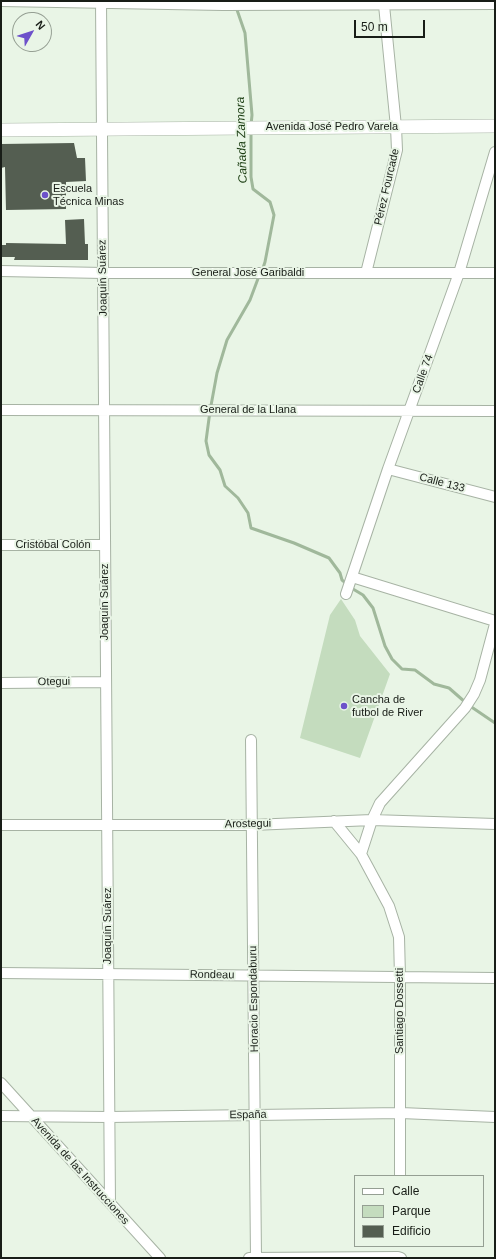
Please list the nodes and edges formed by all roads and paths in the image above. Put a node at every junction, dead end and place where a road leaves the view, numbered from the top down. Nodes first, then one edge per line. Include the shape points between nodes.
1 (1, 1) edge
2 (101, 2) edge
3 (351, 3) edge
4 (494, 3) edge
5 (384, 5) junction
6 (495, 126) edge
7 (396, 127) junction
8 (102, 129) junction
9 (1, 130) edge
10 (495, 152) edge
11 (1, 271) edge
12 (103, 273) junction
13 (366, 273) junction
14 (460, 273) junction
15 (495, 273) edge
16 (105, 409) junction
17 (1, 410) edge
18 (409, 410) junction
19 (495, 411) edge
20 (388, 469) junction
21 (495, 498) edge
22 (1, 545) edge
23 (105, 545) junction
24 (495, 623) edge
25 (106, 682) junction
26 (1, 683) edge
27 (252, 740) dead end
28 (372, 820) junction
29 (334, 821) junction
30 (495, 824) edge
31 (1, 825) edge
32 (107, 825) junction
33 (252, 825) junction
34 (361, 854) junction
35 (1, 973) edge
36 (108, 974) junction
37 (254, 976) junction
38 (400, 977) junction
39 (495, 978) edge
40 (1, 1083) edge
41 (401, 1113) junction
42 (255, 1114) junction
43 (1, 1116) edge
44 (30, 1116) junction
45 (109, 1117) junction
46 (495, 1117) edge
47 (400, 1175) edge
48 (110, 1204) junction
49 (399, 1247) edge
50 (400, 1257) edge
51 (160, 1258) edge
52 (249, 1258) edge
53 (256, 1258) edge

1 - 2 street
2 - 3 street via 223,5
2 - 8 street, Joaquín Suárez
3 - 5 street
4 - 5 street
5 - 7 street, Pérez Fourcade
6 - 7 street, Avenida José Pedro Varela
7 - 8 street, Avenida José Pedro Varela
7 - 13 street, Pérez Fourcade via 397,150
8 - 9 street, Avenida José Pedro Varela
8 - 12 street, Joaquín Suárez
10 - 14 street, Calle 74
11 - 12 street, General José Garibaldi
12 - 13 street, General José Garibaldi
12 - 16 street, Joaquín Suárez
13 - 14 street, General José Garibaldi
14 - 15 street, General José Garibaldi
14 - 18 street, Calle 74
16 - 17 street, General de la Llana
16 - 18 street, General de la Llana
16 - 23 street, Joaquín Suárez
18 - 19 street, General de la Llana
18 - 20 street, Calle 74
20 - 21 street, Calle 133
20 - 24 street, Calle 74 via 349,585
22 - 23 street, Cristóbal Colón
23 - 25 street, Joaquín Suárez
24 - 28 street via 474,694 465,708 380,803
25 - 26 street, Otegui
25 - 32 street, Joaquín Suárez
27 - 33 street, Horacio Espondaburu
28 - 29 street, Arostegui
28 - 30 street, Arostegui
28 - 34 street
29 - 33 street, Arostegui
29 - 34 street, Santiago Dossetti
31 - 32 street, Arostegui
32 - 33 street, Arostegui
32 - 36 street, Joaquín Suárez
33 - 37 street, Horacio Espondaburu
34 - 38 street, Santiago Dossetti via 389,906 399,937
35 - 36 street, Rondeau
36 - 37 street, Rondeau
36 - 45 street, Joaquín Suárez
37 - 38 street, Rondeau
37 - 42 street, Horacio Espondaburu
38 - 39 street, Rondeau
38 - 41 street, Santiago Dossetti
40 - 44 street, Avenida de las Instrucciones
41 - 42 street, España
41 - 46 street, España
41 - 47 street, Santiago Dossetti
42 - 45 street, España
42 - 53 street, Horacio Espondaburu
43 - 44 street, España
44 - 45 street, España
44 - 48 street, Avenida de las Instrucciones
45 - 48 street, Joaquín Suárez
48 - 51 street, Avenida de las Instrucciones
49 - 50 street
50 - 53 street
52 - 53 street

